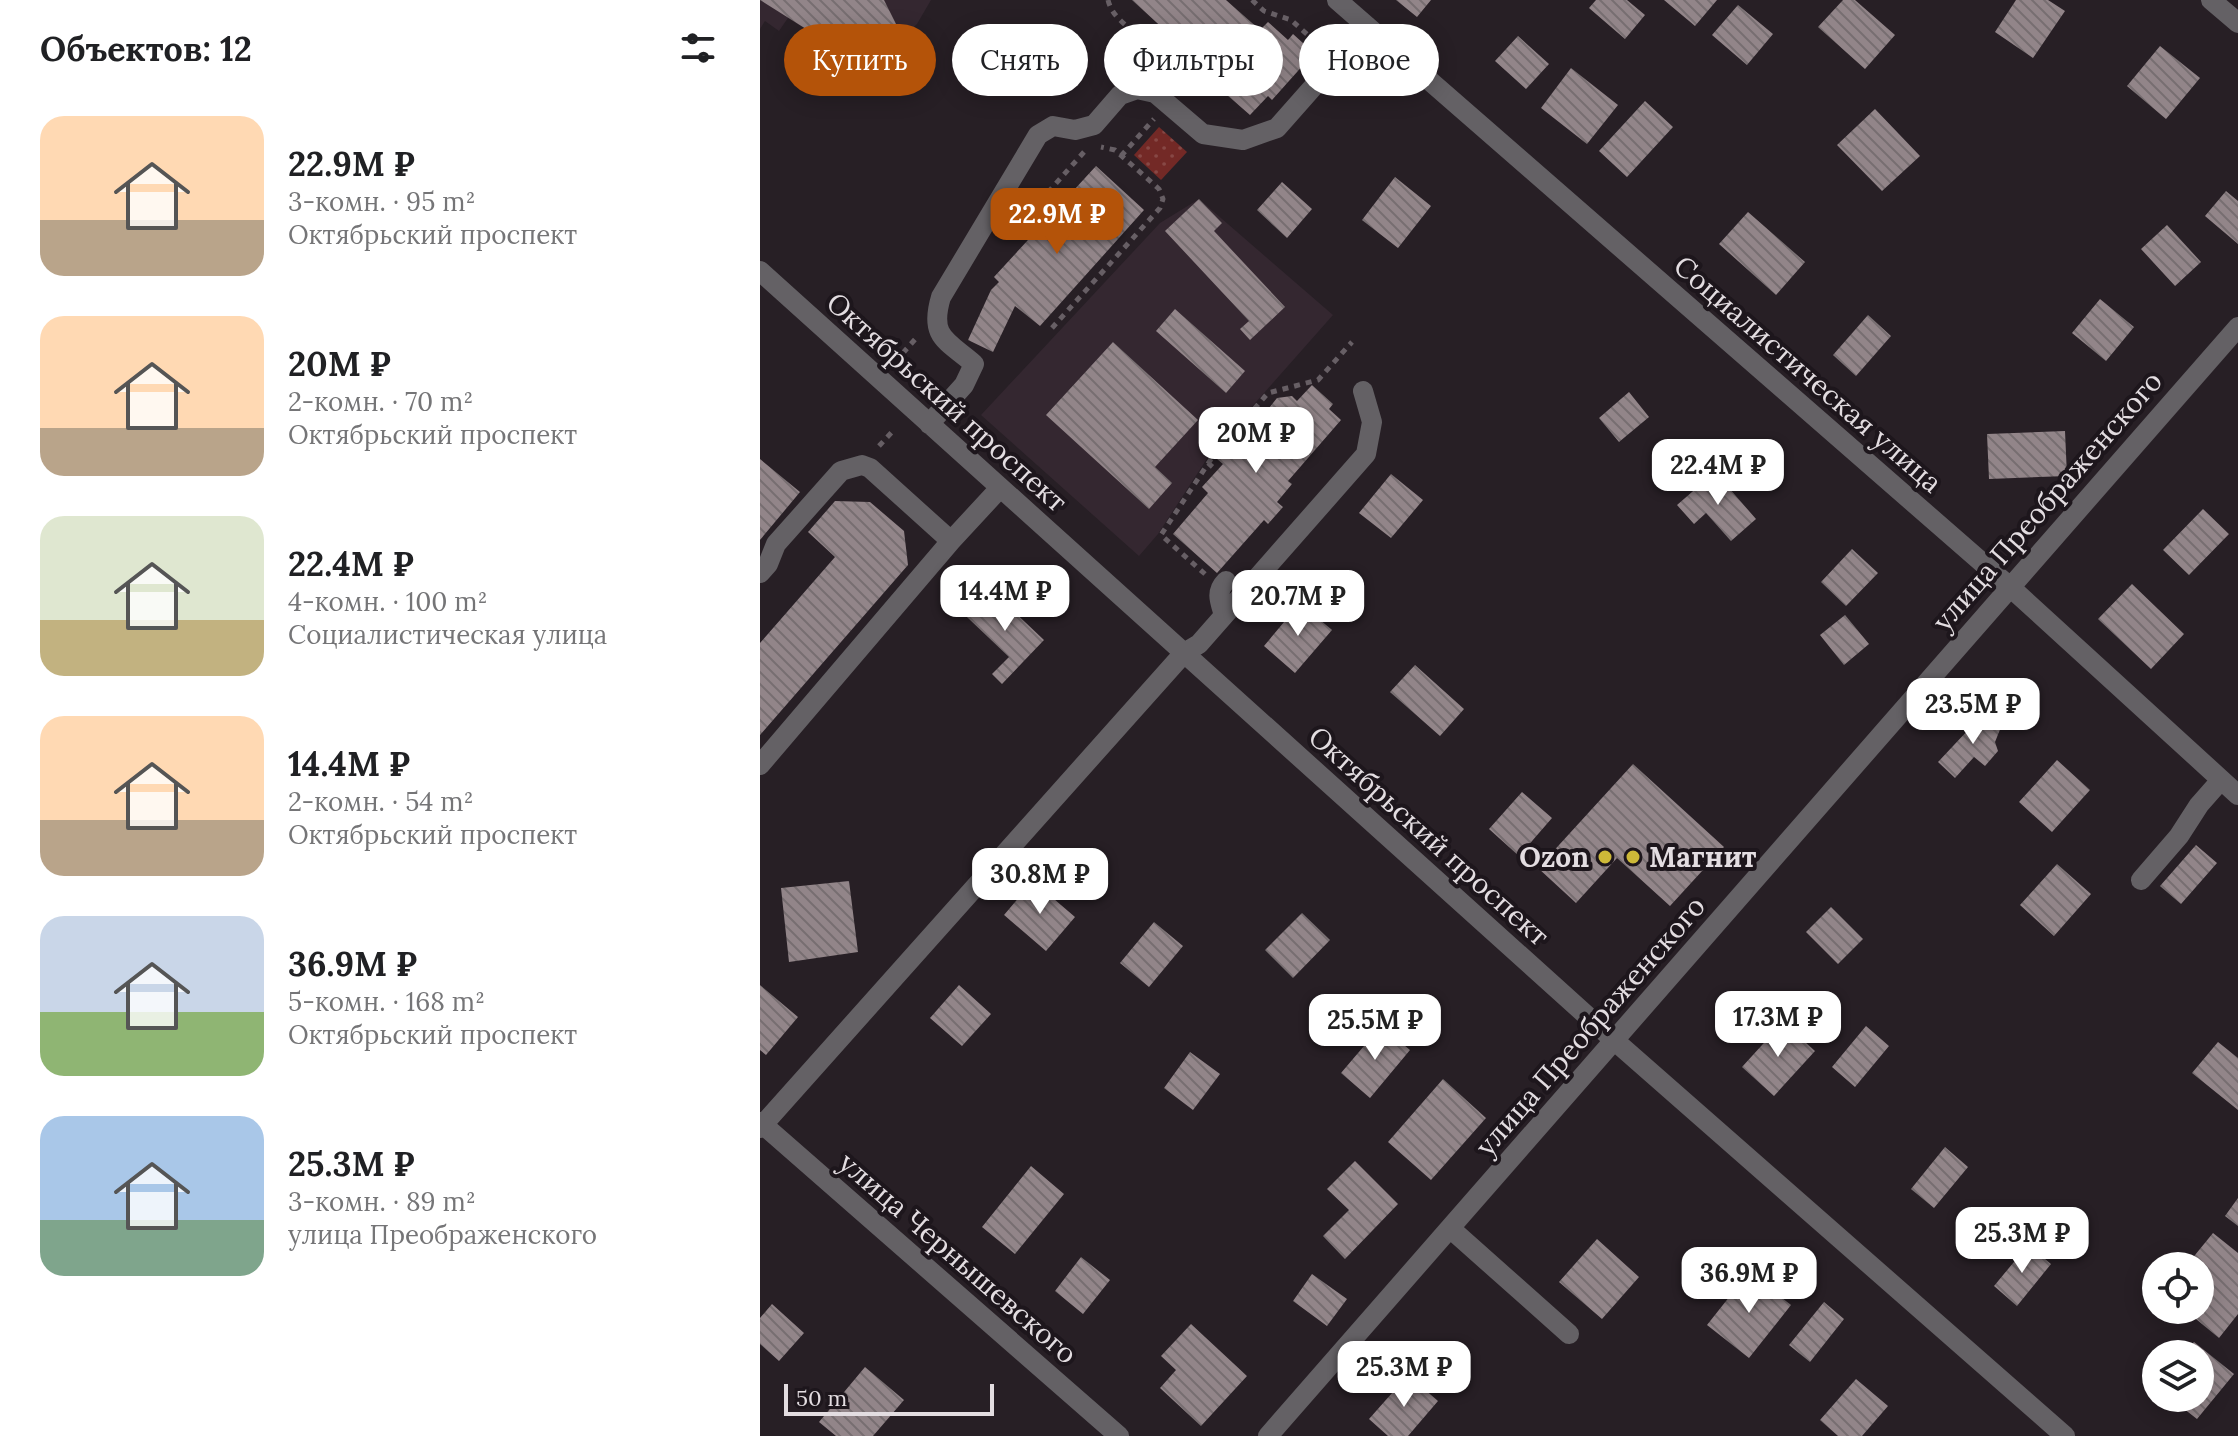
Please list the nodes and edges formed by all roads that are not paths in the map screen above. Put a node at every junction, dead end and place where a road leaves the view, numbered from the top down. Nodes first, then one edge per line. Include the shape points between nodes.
1 (1337, 0) edge
2 (2211, 0) edge
3 (2238, 23) edge
4 (1365, 24) edge
5 (1439, 89) edge
6 (1305, 96) edge
7 (760, 271) edge
8 (2238, 327) edge
9 (1363, 391) dead end
10 (929, 424) junction
11 (1000, 488) junction
12 (951, 541) junction
13 (760, 573) edge
14 (1223, 584) road end
15 (2009, 586) junction
16 (1224, 615) junction
17 (1184, 653) junction
18 (760, 765) edge
19 (2221, 780) junction
20 (2238, 795) edge
21 (2141, 880) dead end
22 (1615, 1041) junction
23 (761, 1125) edge
24 (1451, 1229) junction
25 (1569, 1334) dead end
26 (1119, 1436) edge
27 (1268, 1436) edge
28 (2065, 1436) edge

1 - 4 street, Социалистическая улица
2 - 3 street
5 - 15 street, Социалистическая улица
6 - 10 street via 1277,128 1243,140 1203,134 1155,93 1137,89 1120,95 1094,125 1075,130 1053,126 1038,135 941,297 935,317 939,333 974,364 964,385
7 - 10 street, Октябрьский проспект
8 - 15 street, улица Преображенского
9 - 16 street via 1372,422 1366,454
10 - 11 street, Октябрьский проспект
11 - 12 street
11 - 17 street, Октябрьский проспект
12 - 13 street via 862,465 841,471 776,544
12 - 18 street
14 - 16 street via 1218,596
15 - 19 street, Социалистическая улица
15 - 22 street, улица Преображенского
16 - 17 street
17 - 22 street, Октябрьский проспект
17 - 23 street
19 - 20 street, Социалистическая улица
19 - 21 street
22 - 24 street, улица Преображенского
22 - 28 street, Октябрьский проспект
23 - 26 street, улица Чернышевского
24 - 25 street
24 - 27 street, улица Преображенского

